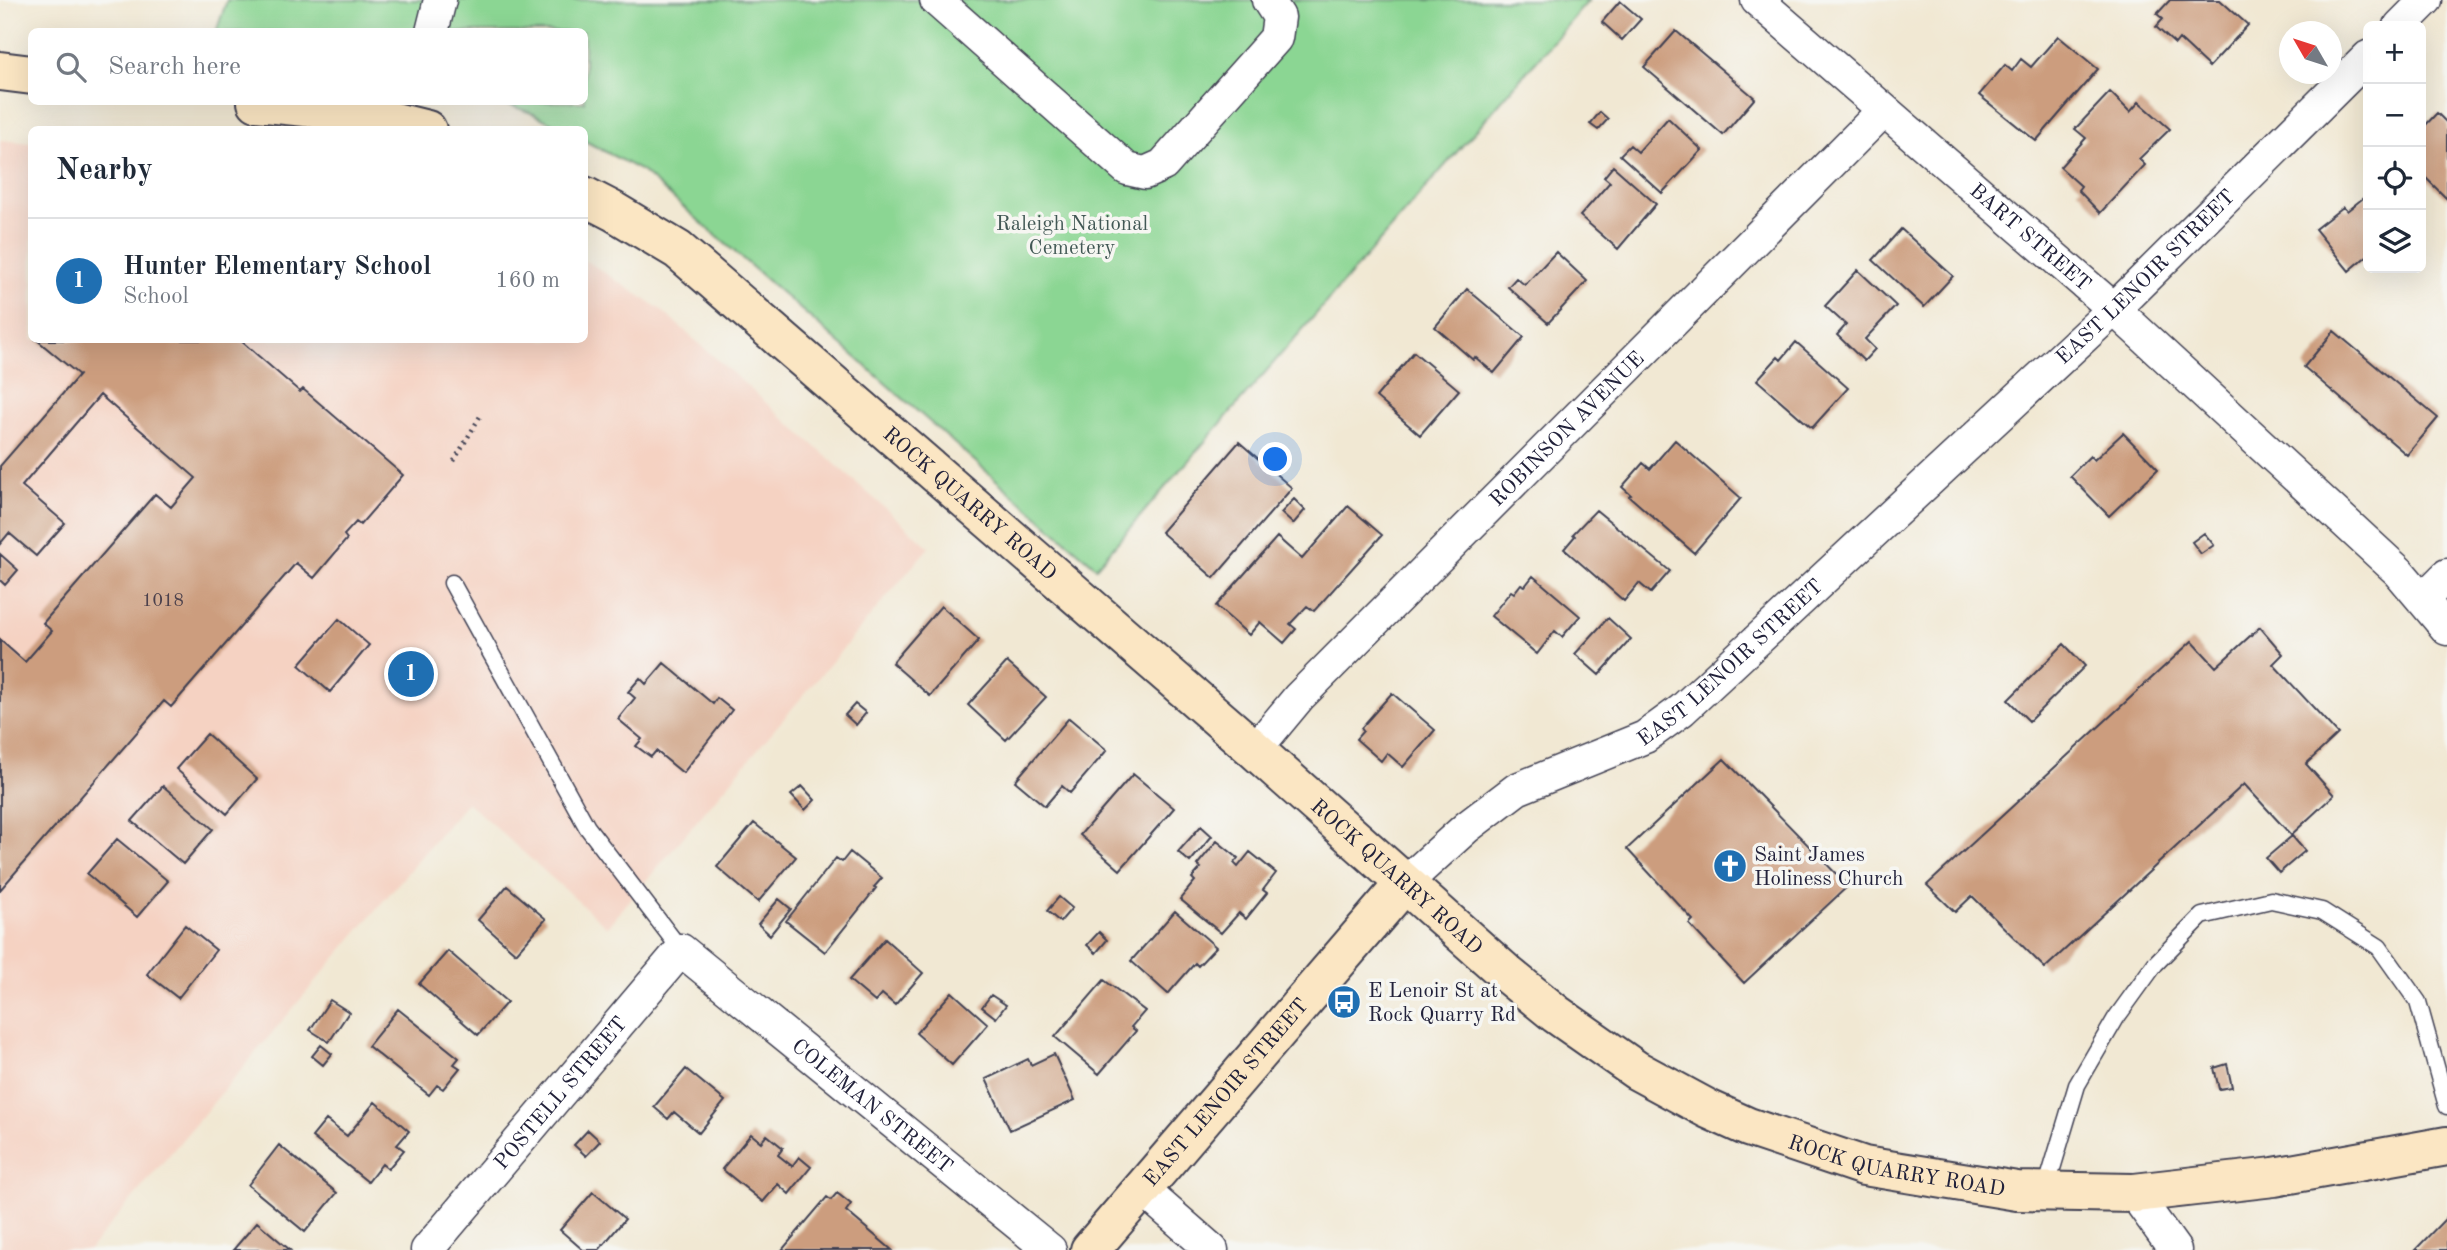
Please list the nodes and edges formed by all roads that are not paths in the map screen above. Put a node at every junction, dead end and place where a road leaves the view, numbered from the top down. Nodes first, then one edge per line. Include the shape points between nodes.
1 (440, 0) edge
2 (936, 0) edge
3 (1268, 0) edge
4 (1757, 0) edge
5 (2426, 0) edge
6 (2405, 21) edge
7 (433, 28) edge
8 (2363, 62) edge
9 (0, 71) edge
10 (28, 74) edge
11 (286, 105) edge
12 (1883, 111) junction
13 (411, 118) edge
14 (588, 198) edge
15 (2114, 309) junction
16 (2447, 575) edge
17 (452, 583) dead end
18 (2423, 598) junction
19 (2447, 629) edge
20 (1255, 750) junction
21 (1404, 884) junction
22 (688, 956) junction
23 (2447, 1106) edge
24 (2447, 1146) edge
25 (1142, 1189) junction
26 (2045, 1192) junction
27 (2134, 1193) junction
28 (427, 1250) edge
29 (1050, 1250) edge
30 (1090, 1250) edge
31 (1212, 1250) edge
32 (2175, 1250) edge

1 - 7 street
2 - 3 street via 1127,169 1145,173 1163,165 1276,38 1279,17
4 - 12 street, BART STREET
5 - 6 street
8 - 15 street, EAST LENOIR STREET
9 - 10 main road
11 - 13 main road
12 - 15 street, BART STREET
12 - 20 street, ROBINSON AVENUE via 1299,697
14 - 20 main road, ROCK QUARRY ROAD via 678,250
15 - 18 street, BART STREET
15 - 21 street, EAST LENOIR STREET via 1682,710 1645,737 1517,789
16 - 18 street
17 - 22 lane via 587,828
18 - 19 street, BART STREET
20 - 21 main road, ROCK QUARRY ROAD
21 - 25 main road, EAST LENOIR STREET
21 - 26 main road, ROCK QUARRY ROAD via 1556,1014 1636,1070 1708,1109 1864,1166
22 - 28 street, POSTELL STREET
22 - 29 street, COLEMAN STREET
23 - 26 lane via 2418,1002 2379,947 2322,911 2271,901 2202,916 2155,964 2116,1018 2077,1085
24 - 27 main road, ROCK QUARRY ROAD via 2274,1177
25 - 30 main road, EAST LENOIR STREET
25 - 31 street
26 - 27 main road, ROCK QUARRY ROAD
27 - 32 street

